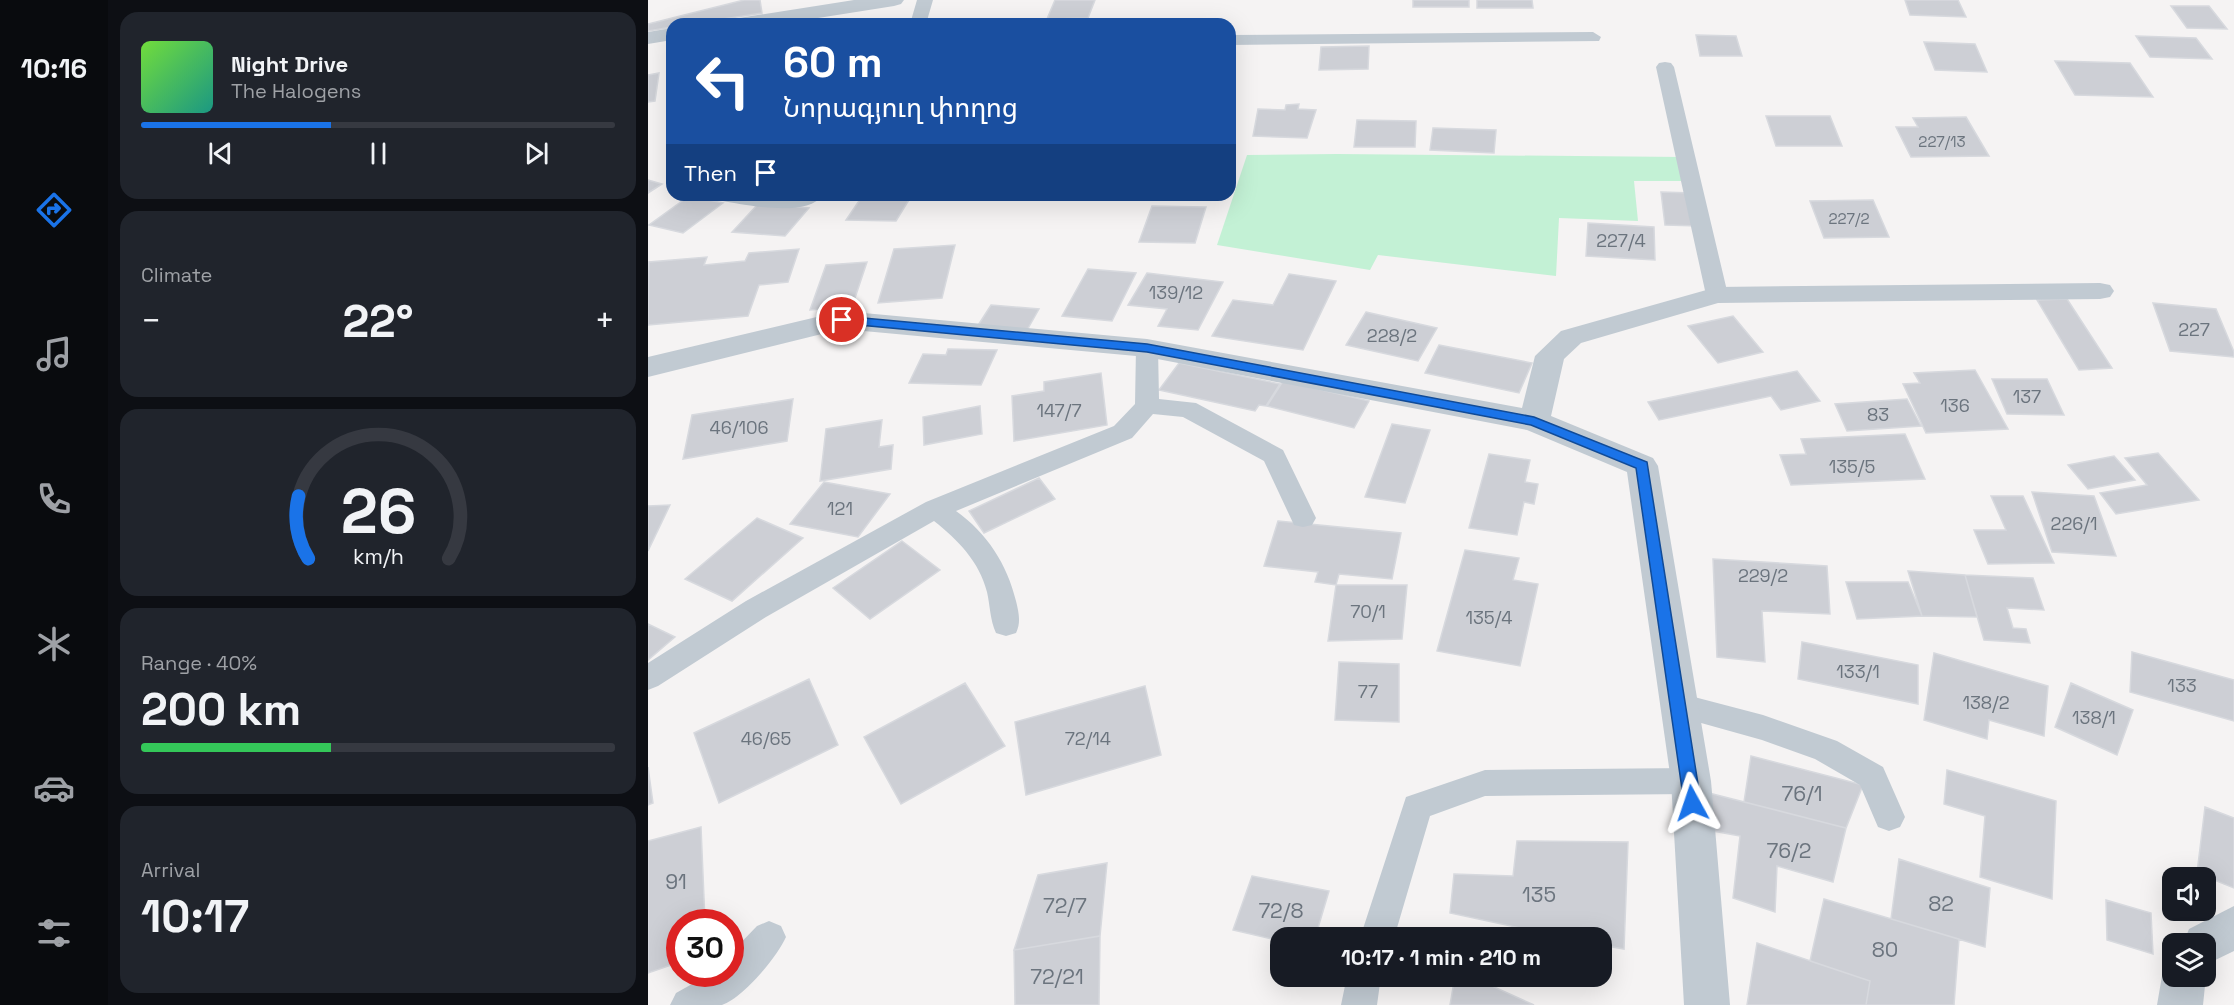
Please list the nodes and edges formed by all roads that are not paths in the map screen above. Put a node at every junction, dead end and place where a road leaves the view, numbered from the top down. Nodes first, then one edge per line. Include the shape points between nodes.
1 (894, 0) edge
2 (925, 0) edge
3 (778, 18) edge
4 (920, 18) edge
5 (666, 35) edge
6 (648, 38) edge
7 (1593, 38) dead end
8 (1236, 40) edge
9 (1665, 67) dead end
10 (776, 201) edge
11 (804, 201) edge
12 (2100, 291) dead end
13 (1717, 296) junction
14 (1147, 348) junction
15 (648, 368) edge
16 (1147, 406) junction
17 (1534, 422) junction
18 (935, 509) junction
19 (1303, 518) dead end
20 (1006, 625) dead end
21 (648, 678) edge
22 (1679, 705) junction
23 (1690, 781) junction
24 (1889, 817) dead end
25 (1380, 927) edge
26 (2234, 927) edge
27 (769, 937) dead end
28 (2216, 938) edge
29 (1362, 987) edge
30 (2182, 987) edge
31 (688, 1005) edge
32 (1359, 1005) edge
33 (1707, 1005) edge
34 (2180, 1005) edge

1 - 3 street
2 - 4 lane
5 - 6 street
7 - 8 lane
9 - 13 lane
10 - 11 lane
12 - 13 street
13 - 17 street via 1572,337 1550,356
14 - 15 street via 842,320
14 - 16 lane
14 - 17 street
16 - 18 lane via 1123,432
16 - 19 lane via 1188,410 1274,456
17 - 22 street via 1642,466
18 - 20 lane via 961,527 996,574
18 - 21 lane via 756,609
22 - 23 street
22 - 24 lane via 1826,750 1872,776
23 - 25 lane via 1485,783 1418,807
23 - 33 street
26 - 28 street
27 - 31 lane via 728,982
29 - 32 lane
30 - 34 street

